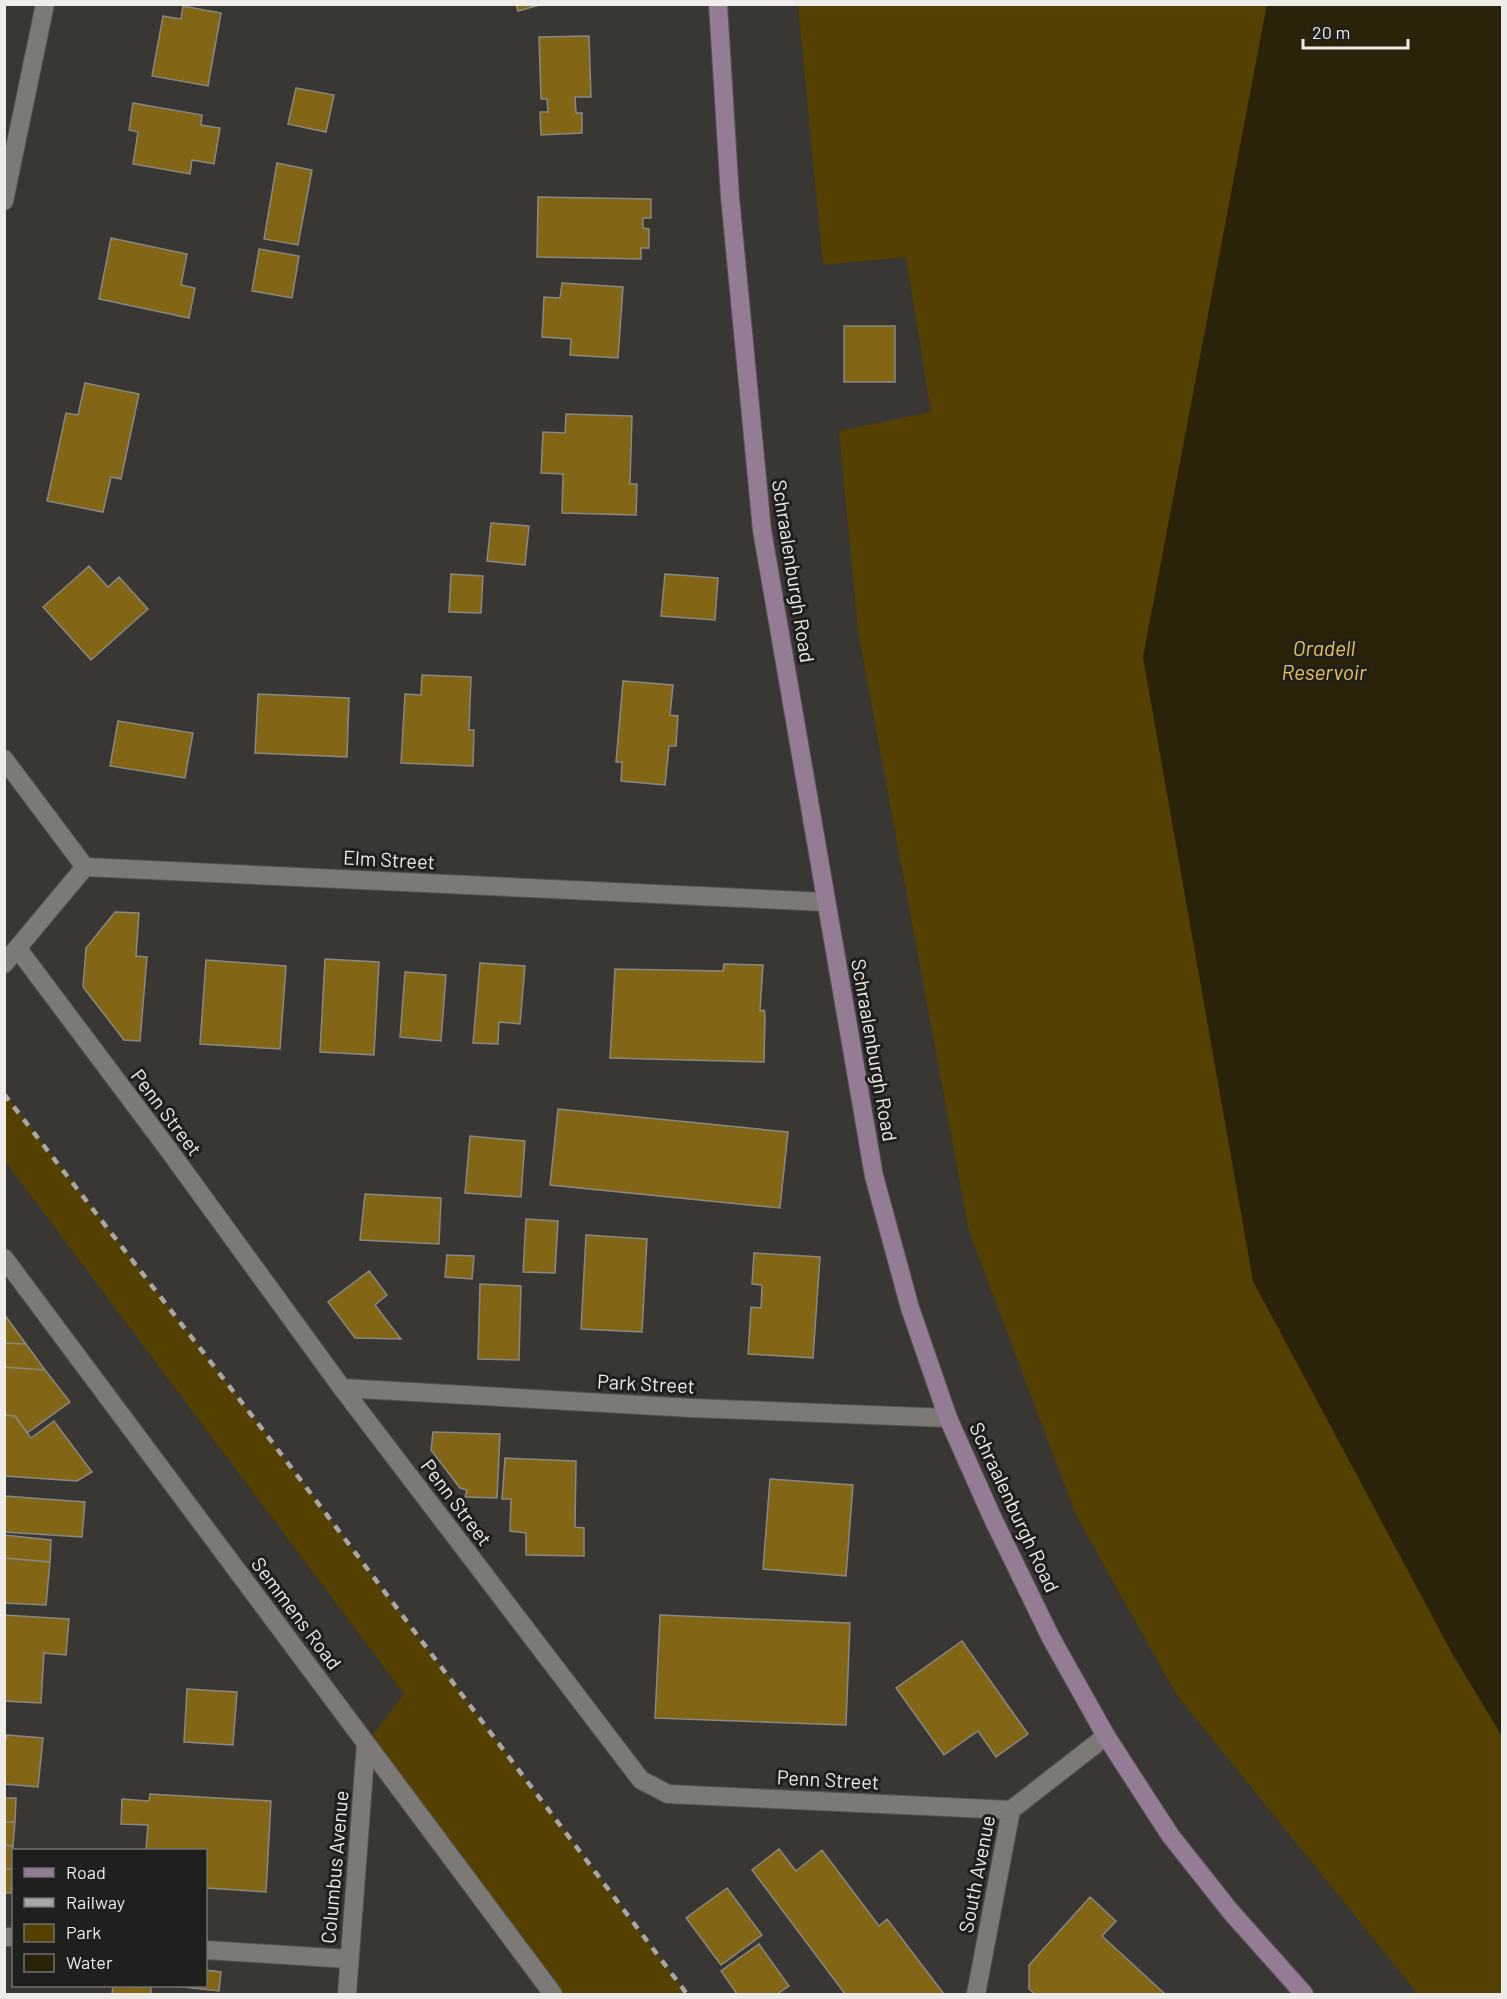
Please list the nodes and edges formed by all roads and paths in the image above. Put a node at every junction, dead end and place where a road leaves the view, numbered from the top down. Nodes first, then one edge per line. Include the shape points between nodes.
1 (45, 4) edge
2 (718, 4) edge
3 (4, 201) edge
4 (4, 759) edge
5 (85, 867) junction
6 (825, 902) junction
7 (18, 949) junction
8 (4, 964) edge
9 (4, 1258) edge
10 (342, 1388) junction
11 (948, 1418) junction
12 (1106, 1736) junction
13 (366, 1744) junction
14 (1011, 1810) junction
15 (207, 1950) edge
16 (349, 1959) junction
17 (346, 1995) edge
18 (553, 1995) edge
19 (976, 1995) edge
20 (1304, 1995) edge

1 - 3 street
2 - 6 main road, Schraalenburgh Road via 730,197 762,530
4 - 5 street
5 - 6 street, Elm Street
5 - 7 street
6 - 11 main road, Schraalenburgh Road via 874,1176 910,1308
7 - 8 street
7 - 10 street, Penn Street
9 - 13 street, Semmens Road
10 - 11 street, Park Street
10 - 14 street, Penn Street via 641,1780 668,1794
11 - 12 main road, Schraalenburgh Road via 1051,1638
12 - 14 street, South Avenue
12 - 20 main road, Schraalenburgh Road via 1170,1835
13 - 16 street, Columbus Avenue
13 - 18 street, Semmens Road
14 - 19 street, South Avenue
15 - 16 street
16 - 17 street, Columbus Avenue

